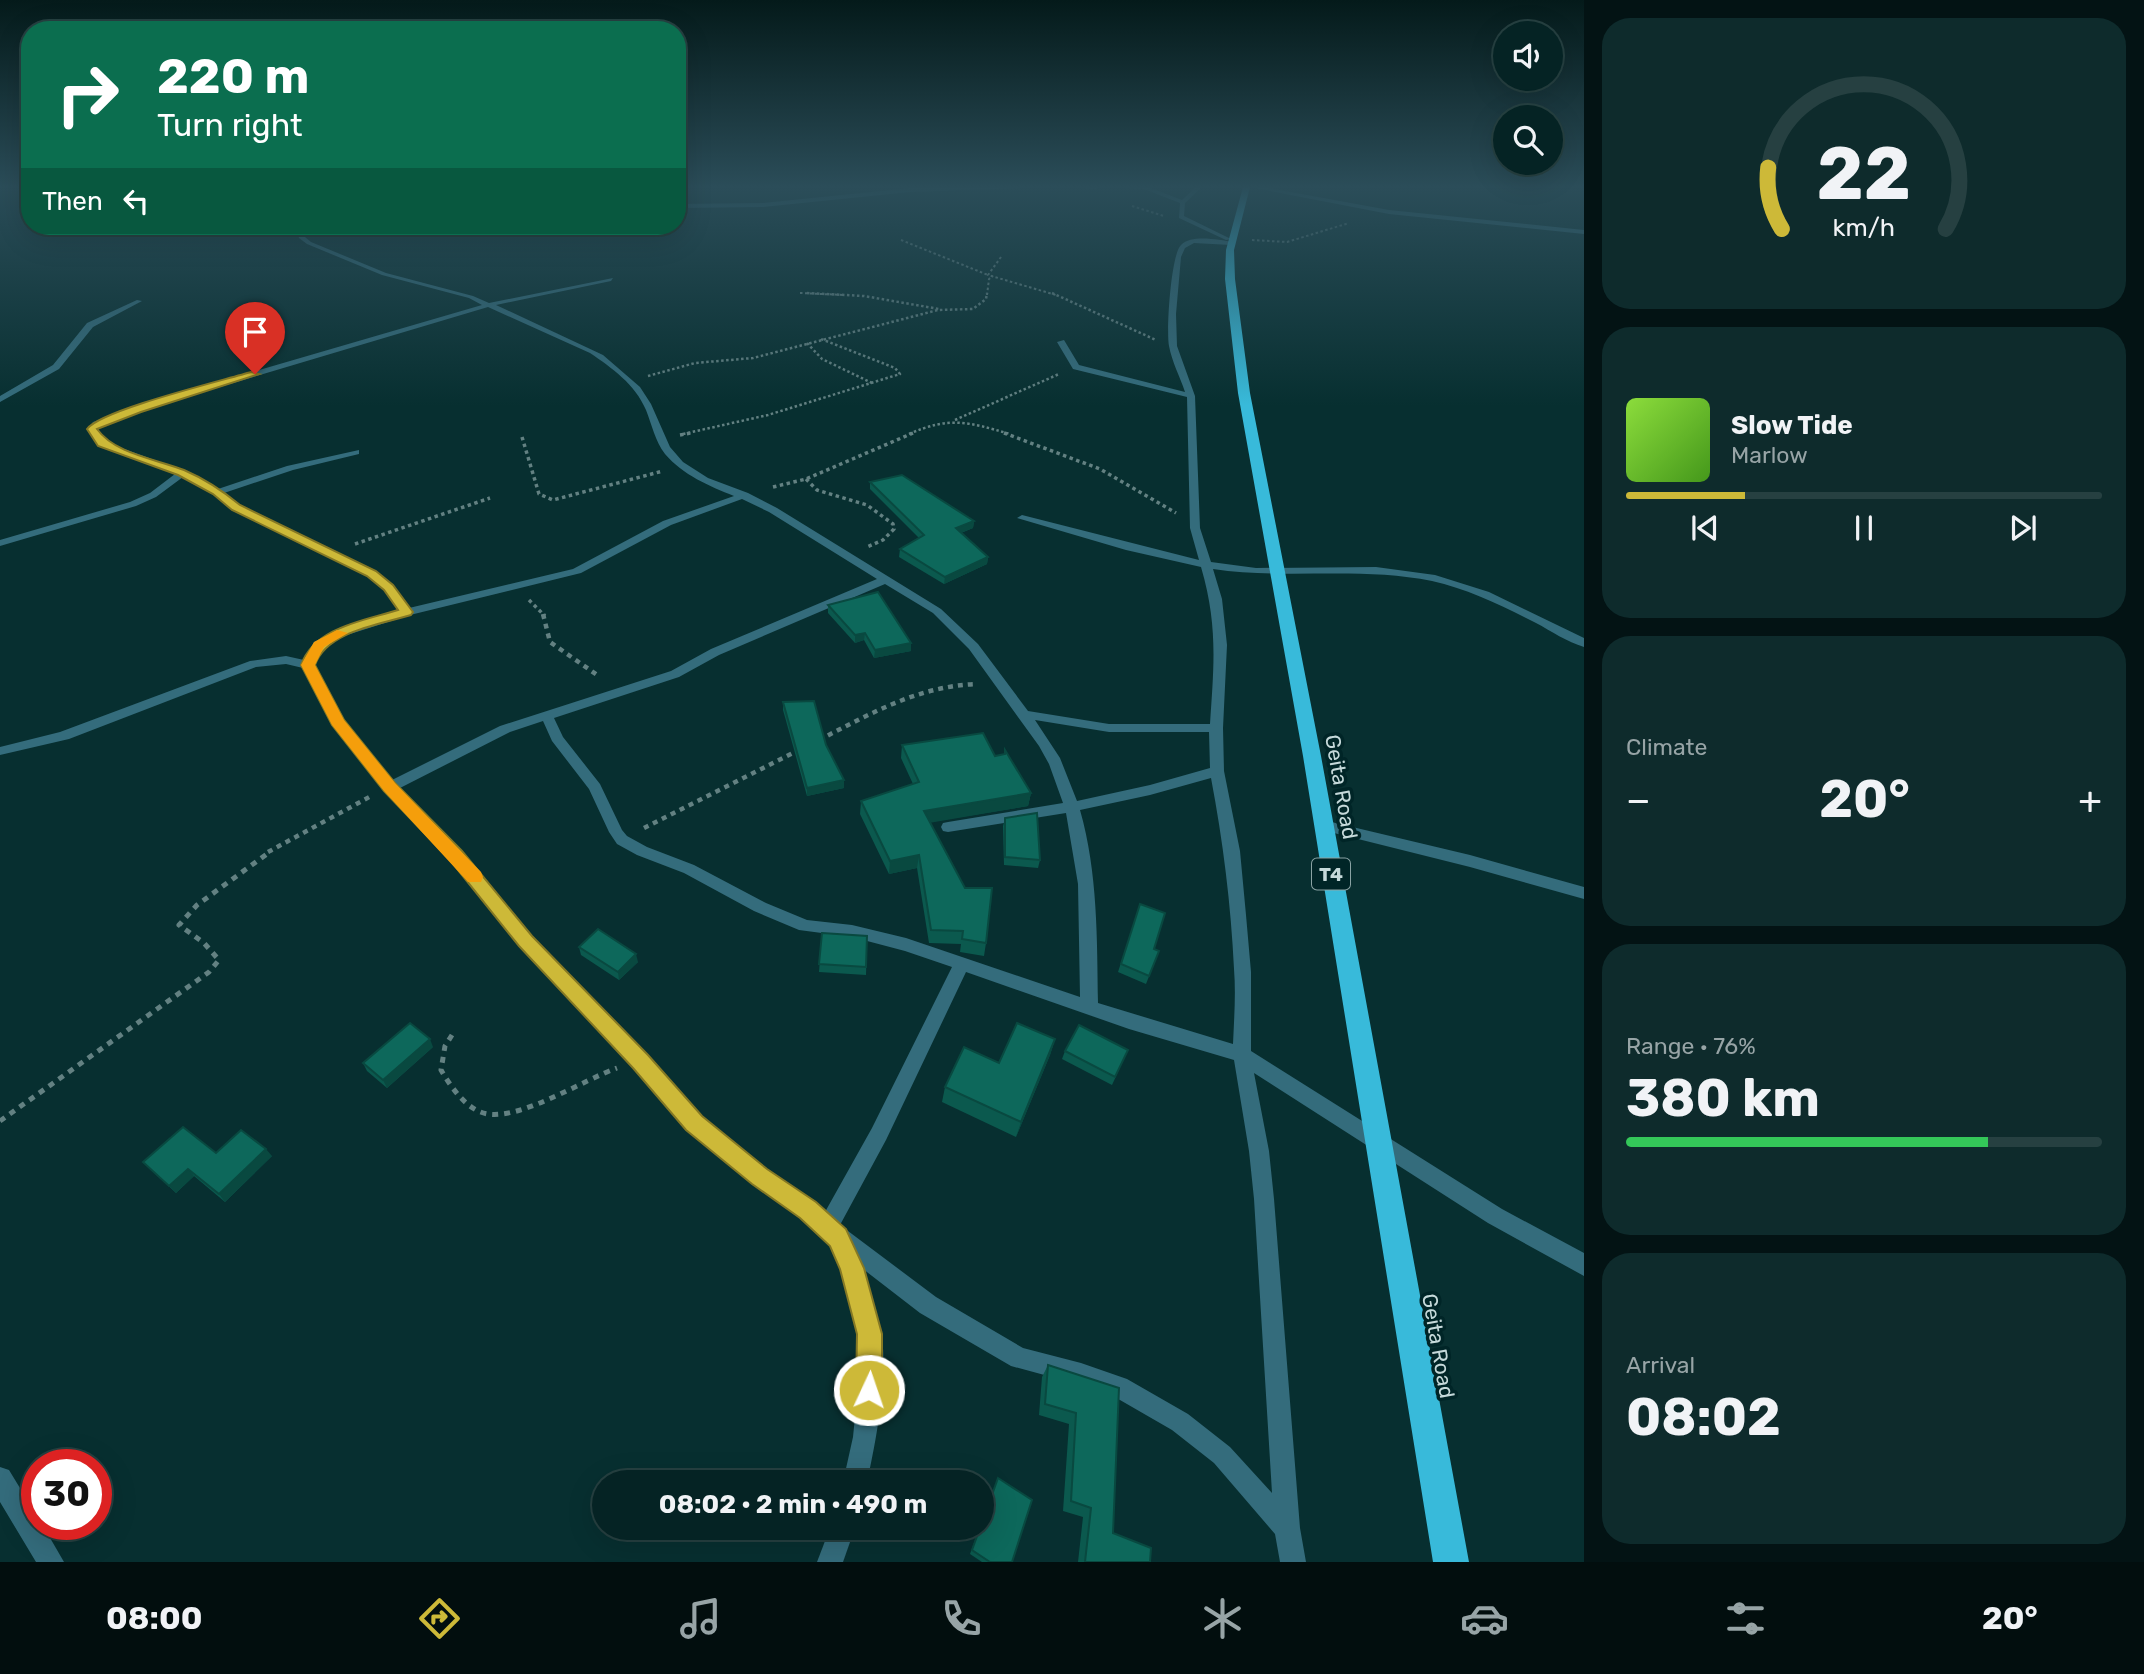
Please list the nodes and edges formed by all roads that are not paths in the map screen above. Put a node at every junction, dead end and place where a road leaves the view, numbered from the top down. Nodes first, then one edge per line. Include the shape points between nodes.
1 (348, 260) edge
2 (1178, 260) edge
3 (1232, 260) edge
4 (611, 279) dead end
5 (139, 301) dead end
6 (488, 305) junction
7 (1061, 342) dead end
8 (1191, 396) junction
9 (0, 398) edge
10 (356, 453) dead end
11 (181, 473) junction
12 (217, 492) junction
13 (746, 494) junction
14 (1023, 518) dead end
15 (0, 543) edge
16 (1204, 565) junction
17 (1277, 574) junction
18 (886, 579) junction
19 (406, 612) junction
20 (1584, 643) edge
21 (308, 665) junction
22 (546, 714) junction
23 (1024, 714) junction
24 (1216, 727) junction
25 (0, 751) edge
26 (1217, 771) junction
27 (390, 787) junction
28 (1074, 808) junction
29 (1323, 825) junction
30 (947, 827) dead end
31 (1584, 893) edge
32 (962, 963) junction
33 (1089, 1007) junction
34 (1242, 1055) junction
35 (1378, 1143) junction
36 (833, 1232) junction
37 (1584, 1265) edge
38 (858, 1470) edge
39 (0, 1479) edge
40 (1287, 1528) junction
41 (838, 1540) edge
42 (51, 1562) edge
43 (830, 1562) edge
44 (1293, 1562) edge
45 (1451, 1562) edge

1 - 6 street
2 - 8 street via 1173,346
3 - 17 highway, Geita Road / T4 via 1232,306 1244,393
4 - 6 street
5 - 9 street via 90,325 55,367
6 - 11 street via 183,395 92,429 102,444
6 - 13 street via 583,345 608,361 646,400 668,452 704,480
7 - 8 street via 1076,367
8 - 16 street via 1195,528
10 - 12 street via 282,470
11 - 12 street
11 - 15 street via 133,504
12 - 19 street via 236,508 372,574
13 - 18 street
13 - 19 street via 683,516 577,572
14 - 16 street
16 - 17 street
16 - 24 street via 1216,599 1222,645
17 - 20 street via 1352,569 1440,578 1500,599
17 - 29 highway, Geita Road / T4
18 - 22 street via 715,652 675,674
18 - 23 street via 960,628
19 - 21 street via 327,639 313,652
21 - 25 street via 276,660 236,668 64,736
21 - 27 street via 337,722
22 - 27 street via 505,729
22 - 32 street via 557,738 595,787 622,840 805,926 869,935
23 - 24 street via 1079,726
23 - 28 street via 1055,762
24 - 26 street
26 - 28 street
26 - 34 street via 1238,915
27 - 36 street via 445,842 526,941 694,1123
28 - 30 street
28 - 33 street via 1085,859
29 - 31 street
29 - 35 highway, Geita Road / T4
32 - 33 street
32 - 36 street
33 - 34 street
34 - 35 street
34 - 40 street via 1264,1199
35 - 37 street
35 - 45 highway, Geita Road / T4
36 - 38 street via 852,1268 870,1334 865,1437
36 - 40 street via 928,1306 1019,1358 1127,1391 1180,1422 1222,1455
39 - 42 street
40 - 44 street
41 - 43 street

